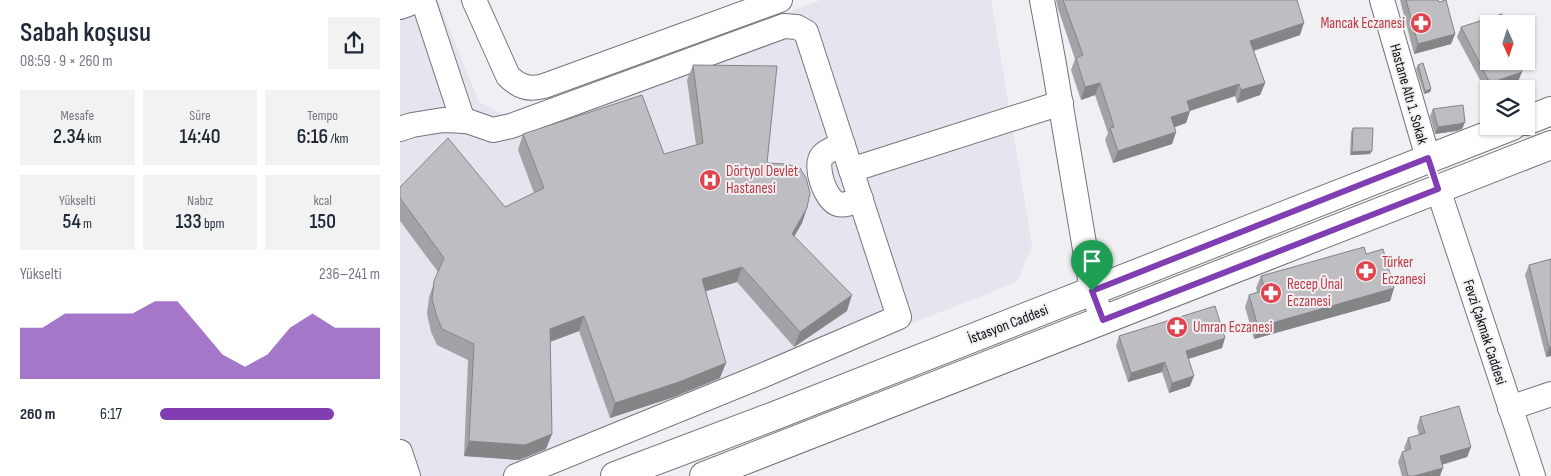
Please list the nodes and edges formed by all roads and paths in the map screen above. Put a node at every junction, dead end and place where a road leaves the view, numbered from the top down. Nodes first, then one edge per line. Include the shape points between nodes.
1 (419, 0) edge
2 (424, 0) edge
3 (474, 0) edge
4 (780, 0) edge
5 (1042, 0) edge
6 (1382, 0) edge
7 (400, 7) edge
8 (1060, 103) junction
9 (1551, 111) edge
10 (1535, 117) edge
11 (463, 121) junction
12 (400, 129) edge
13 (1488, 135) edge
14 (843, 145) junction
15 (1551, 145) edge
16 (1428, 158) junction
17 (851, 170) junction
18 (1438, 189) junction
19 (861, 199) junction
20 (1092, 291) junction
21 (1103, 320) junction
22 (1551, 394) edge
23 (1510, 408) junction
24 (400, 452) edge
25 (408, 476) edge
26 (516, 476) edge
27 (615, 476) edge
28 (704, 476) edge
29 (1532, 476) edge

1 - 7 street
2 - 11 street
3 - 4 street via 508,76 515,83 530,88 544,86
5 - 8 street
6 - 16 street, Hastane Altı 1. Sokak
8 - 17 street
8 - 20 street
9 - 10 main road
11 - 12 street via 443,120
11 - 14 street via 493,130 511,126 790,26 806,32
13 - 16 main road, İstasyon Caddesi
14 - 17 street
14 - 19 street via 822,155 819,172 834,202 843,204
15 - 18 main road, İstasyon Caddesi
16 - 18 main road
16 - 20 main road, İstasyon Caddesi
17 - 19 street
18 - 21 main road, İstasyon Caddesi
18 - 23 street, Fevzi Çakmak Caddesi
19 - 26 street via 899,318
20 - 21 street
20 - 27 main road, İstasyon Caddesi
21 - 28 main road, İstasyon Caddesi
22 - 23 street
23 - 29 street, Fevzi Çakmak Caddesi
24 - 25 street

